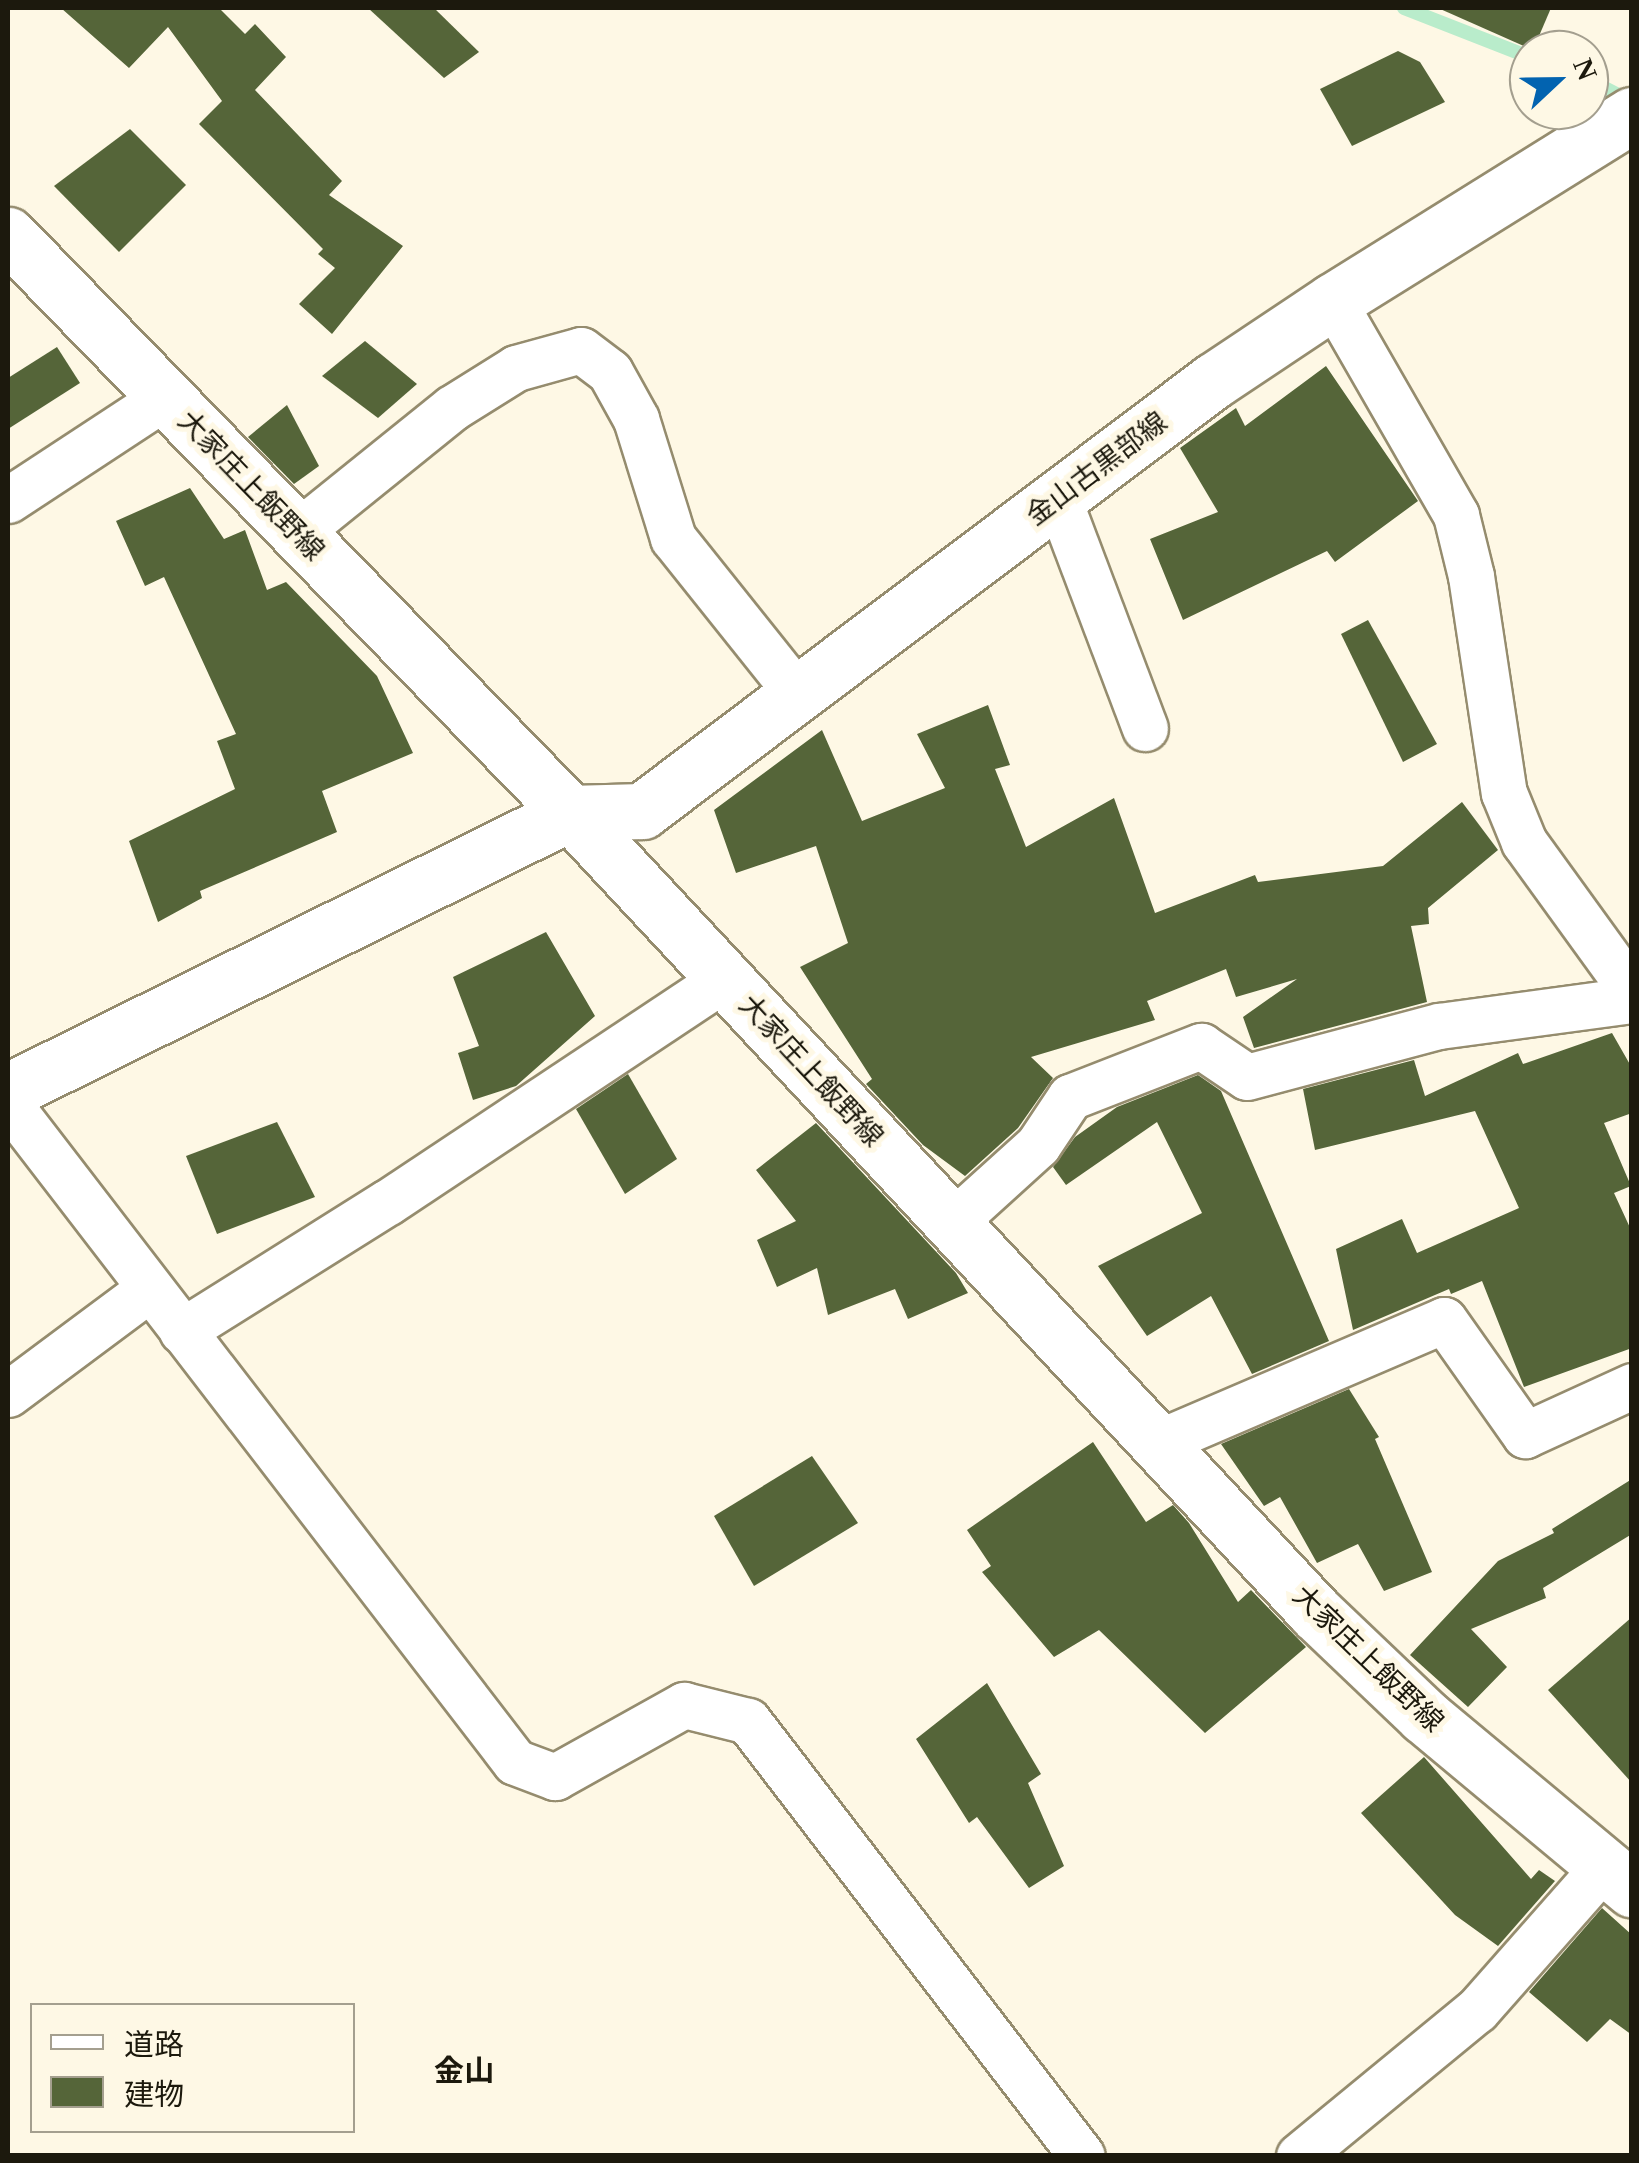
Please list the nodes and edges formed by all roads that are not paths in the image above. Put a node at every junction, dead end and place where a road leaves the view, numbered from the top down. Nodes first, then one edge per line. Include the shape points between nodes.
1 (1632, 115) edge
2 (8, 235) edge
3 (1333, 300) junction
4 (165, 397) junction
5 (1058, 498) junction
6 (8, 500) edge
7 (298, 533) junction
8 (796, 692) junction
9 (1146, 728) dead end
10 (570, 813) junction
11 (724, 979) junction
12 (1632, 991) edge
13 (1632, 1000) edge
14 (8, 1091) edge
15 (8, 1103) edge
16 (952, 1223) junction
17 (150, 1288) junction
18 (182, 1331) junction
19 (1632, 1386) edge
20 (8, 1394) edge
21 (1157, 1442) junction
22 (1618, 1877) edge
23 (1071, 2152) edge
24 (1300, 2156) edge

1 - 3 main road, 金山古黒部線
2 - 4 main road, 大家庄上飯野線
3 - 5 main road, 金山古黒部線
3 - 12 street via 1456,514 1504,792 1524,842
4 - 6 street
4 - 7 main road, 大家庄上飯野線
5 - 8 main road, 金山古黒部線
5 - 9 street
7 - 8 street via 452,408 516,368 581,350 610,372 636,419 673,538
7 - 10 main road, 大家庄上飯野線
8 - 10 main road, 金山古黒部線 via 642,811
10 - 11 main road, 大家庄上飯野線
10 - 14 main road
11 - 16 main road, 大家庄上飯野線
11 - 18 street
13 - 16 street via 1439,1026 1247,1078 1201,1046 1070,1097 1038,1145
15 - 17 street
16 - 21 main road, 大家庄上飯野線
17 - 18 street
17 - 20 street
18 - 23 street via 514,1762 555,1777 684,1705 748,1721
19 - 21 street via 1525,1435 1444,1320
21 - 22 main road, 大家庄上飯野線 via 1410,1703
22 - 24 street via 1477,2010

